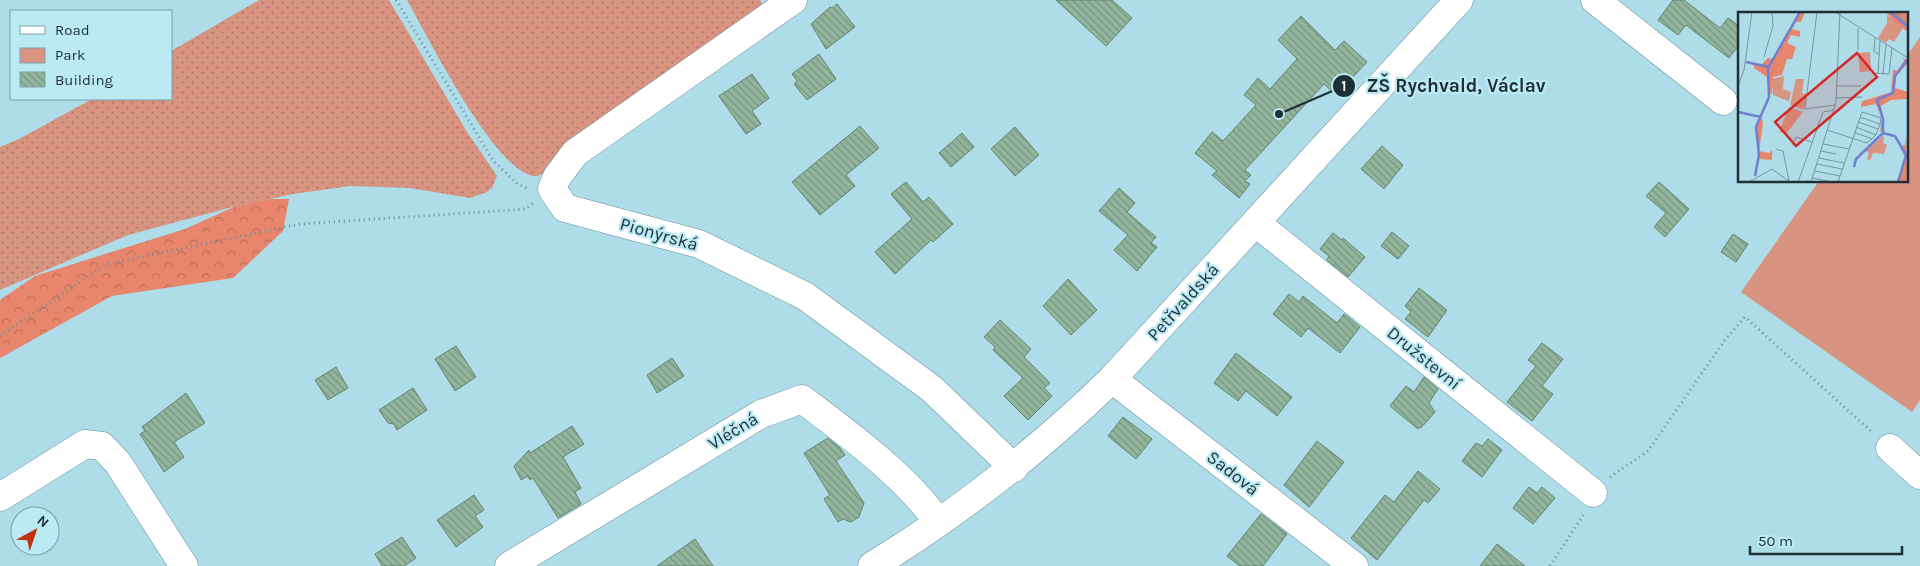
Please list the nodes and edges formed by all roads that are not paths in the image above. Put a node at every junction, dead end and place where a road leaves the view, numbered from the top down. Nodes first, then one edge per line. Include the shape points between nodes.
1 (794, 0) edge
2 (1459, 0) edge
3 (1595, 0) edge
4 (1723, 101) dead end
5 (1256, 222) junction
6 (1112, 379) junction
7 (1890, 448) road end
8 (1014, 468) junction
9 (1920, 475) edge
10 (1593, 493) road end
11 (0, 497) edge
12 (938, 522) junction
13 (184, 566) edge
14 (510, 566) edge
15 (872, 566) edge
16 (1354, 566) edge

1 - 8 street, Pionýrská via 575,153 552,189 565,208 699,244 806,296 932,389
2 - 5 street, Petřvaldská
3 - 4 street
5 - 6 street, Petřvaldská
5 - 10 street, Družstevní
6 - 8 street, Petřvaldská
6 - 16 street, Sadová
7 - 9 street
8 - 12 street, Petřvaldská
11 - 13 street via 85,444 102,446 118,463
12 - 14 street, Vléčná via 909,488 802,399 761,414
12 - 15 street, Petřvaldská

